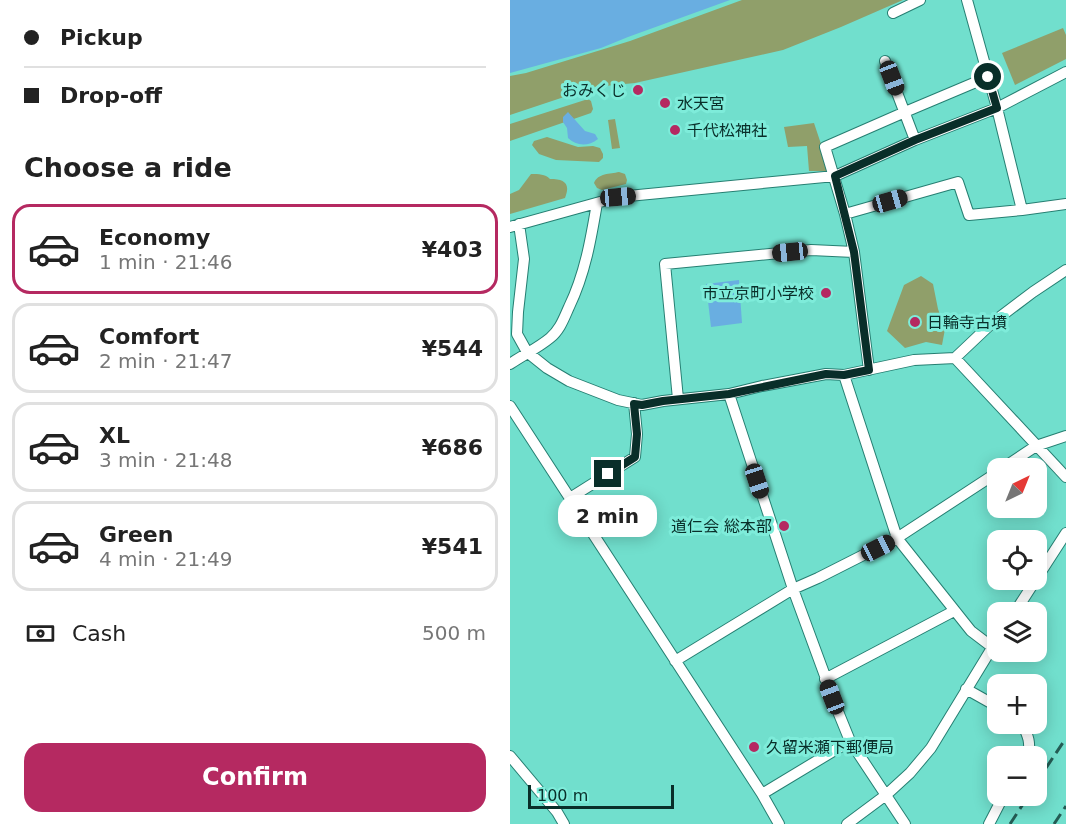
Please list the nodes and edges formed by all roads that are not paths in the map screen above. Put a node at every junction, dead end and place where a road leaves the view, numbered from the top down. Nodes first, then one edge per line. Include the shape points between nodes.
1 (921, 0) edge
2 (967, 0) edge
3 (893, 13) dead end
4 (885, 61) dead end
5 (1066, 72) edge
6 (988, 77) junction
7 (997, 108) junction
8 (905, 112) junction
9 (915, 140) junction
10 (835, 176) junction
11 (597, 203) junction
12 (1066, 204) edge
13 (1022, 210) junction
14 (845, 214) junction
15 (514, 225) edge
16 (854, 252) junction
17 (1066, 270) edge
18 (527, 352) junction
19 (955, 358) junction
20 (510, 364) edge
21 (869, 370) junction
22 (844, 375) junction
23 (729, 394) junction
24 (678, 399) junction
25 (634, 404) junction
26 (510, 406) edge
27 (1066, 436) edge
28 (1036, 446) junction
29 (1018, 458) edge
30 (1066, 477) edge
31 (987, 479) edge
32 (570, 498) junction
33 (1066, 533) edge
34 (897, 538) junction
35 (793, 589) junction
36 (1021, 602) edge
37 (954, 610) junction
38 (987, 639) edge
39 (987, 656) edge
40 (675, 661) junction
41 (825, 679) junction
42 (966, 689) junction
43 (987, 701) edge
44 (850, 741) junction
45 (510, 756) edge
46 (762, 794) junction
47 (886, 795) junction
48 (998, 806) edge
49 (564, 824) edge
50 (779, 824) edge
51 (847, 824) edge
52 (905, 824) edge
53 (989, 824) edge

1 - 3 street
2 - 6 street
4 - 8 street
5 - 7 street
6 - 7 street
6 - 8 street
7 - 9 street
7 - 13 street
8 - 9 street
8 - 10 street via 825,147
9 - 10 street
10 - 11 street via 618,197
10 - 14 street
11 - 15 street
11 - 18 street via 586,263 562,323 550,338
12 - 13 street
13 - 14 street via 969,215 958,182
14 - 16 street
15 - 18 street via 524,259 517,334
16 - 21 street
16 - 24 street via 811,250 666,264
17 - 19 street via 992,323
18 - 20 street
18 - 25 street via 569,381
19 - 21 street via 914,360
19 - 28 street
21 - 22 street
22 - 23 street via 826,374
22 - 34 street
23 - 24 street
23 - 35 street
24 - 25 street
25 - 32 street via 635,457
26 - 32 street
27 - 28 street
28 - 29 street
28 - 30 street
31 - 34 street
32 - 40 street
33 - 36 street
34 - 35 street
34 - 37 street
35 - 40 street
35 - 41 street
37 - 38 street via 970,631
37 - 41 street
39 - 42 street
40 - 46 street
41 - 44 street
42 - 43 street
42 - 47 street via 931,748
44 - 46 street
44 - 47 street
45 - 49 street
46 - 50 street
47 - 51 street
47 - 52 street
48 - 53 street

